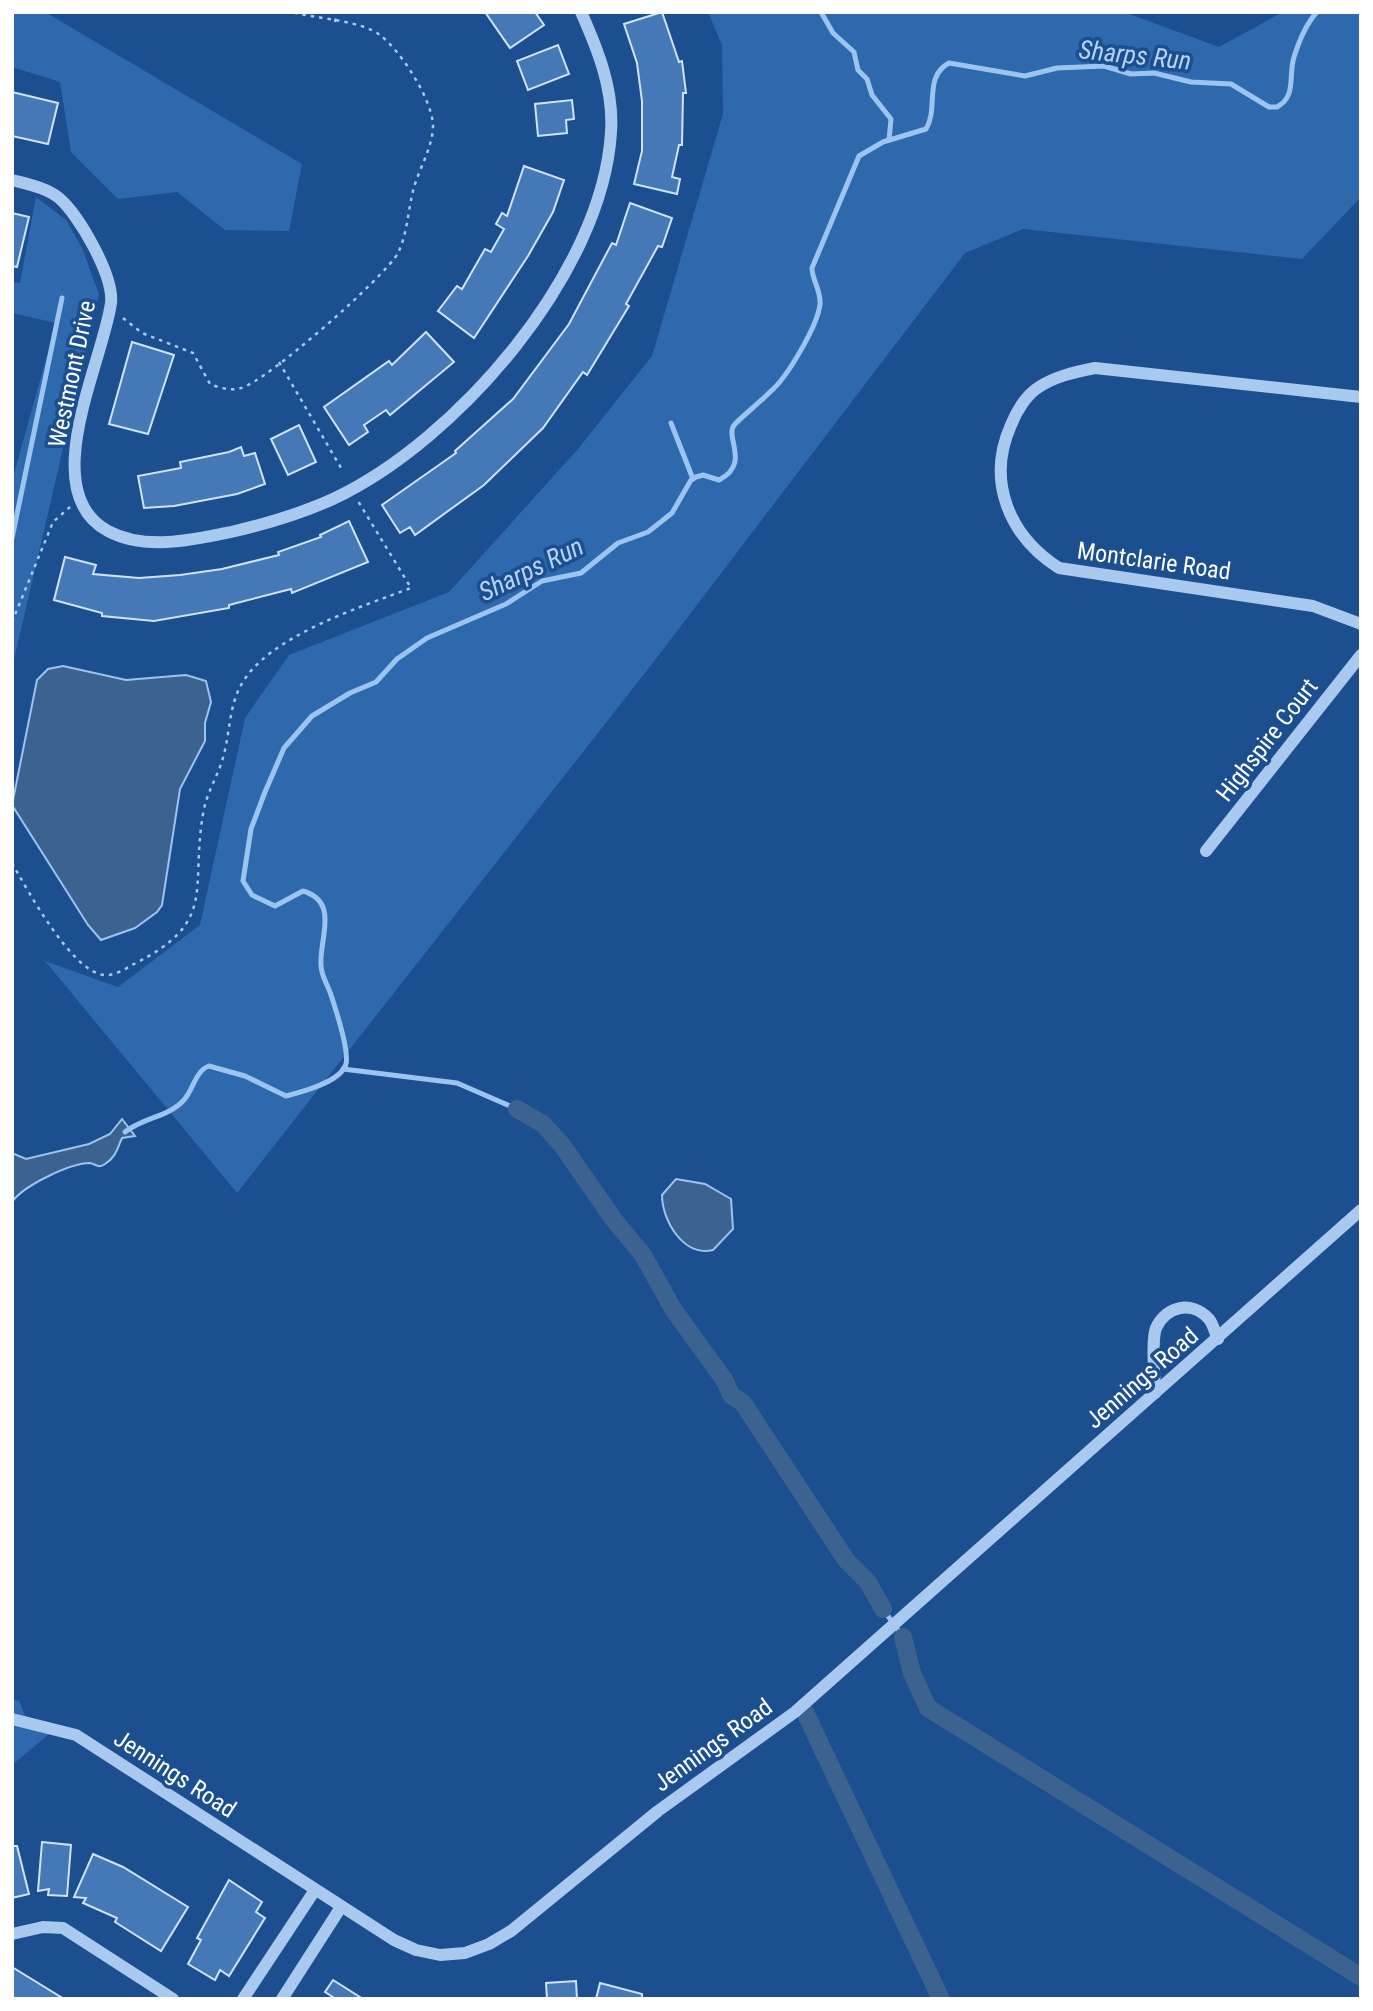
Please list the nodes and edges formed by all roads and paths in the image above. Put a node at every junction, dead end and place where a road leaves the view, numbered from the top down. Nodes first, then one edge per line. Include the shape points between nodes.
1 (292, 12) edge
2 (337, 12) edge
3 (581, 12) edge
4 (335, 22) junction
5 (12, 180) edge
6 (110, 305) junction
7 (279, 362) junction
8 (1361, 397) edge
9 (341, 468) dead end
10 (356, 497) dead end
11 (82, 500) junction
12 (12, 622) edge
13 (1361, 624) edge
14 (1361, 655) edge
15 (1206, 851) dead end
16 (12, 863) edge
17 (1361, 1210) edge
18 (1218, 1339) junction
19 (1156, 1393) junction
20 (12, 1719) edge
21 (315, 1890) junction
22 (341, 1907) junction
23 (12, 1934) edge
24 (173, 1999) edge
25 (243, 1999) edge
26 (282, 1999) edge

1 - 4 path
2 - 4 path
3 - 11 street, Westmont Drive via 603,60 612,129 606,178 578,249 545,305 502,363 456,411 393,463 334,498 271,523 194,540 133,541 95,524
4 - 7 path via 379,34 403,60 429,110 431,136 394,258
5 - 6 street, Westmont Drive via 57,196 78,220 103,268
6 - 7 path via 142,333 193,353 204,377 215,386 241,388
6 - 11 street, Westmont Drive via 73,457
7 - 9 path
8 - 13 street, Montclarie Road via 1095,368 1036,388 1016,412 999,464 1002,491 1015,524 1035,553 1059,568 1313,606
10 - 16 path via 411,588 290,639 255,666 240,687 202,817 197,904 180,935 120,972 105,975 85,968 67,951
11 - 12 path via 62,511 53,523
14 - 15 street, Highspire Court
17 - 18 street, Jennings Road
18 - 19 street, Jennings Road
18 - 19 street via 1210,1321 1198,1310 1181,1307 1166,1313 1155,1330
19 - 22 street, Jennings Road via 795,1712 658,1811 511,1931 465,1953 440,1955 394,1940
20 - 21 street, Jennings Road via 76,1735
21 - 22 street, Jennings Road
21 - 25 street
22 - 26 street
23 - 24 street via 63,1928

